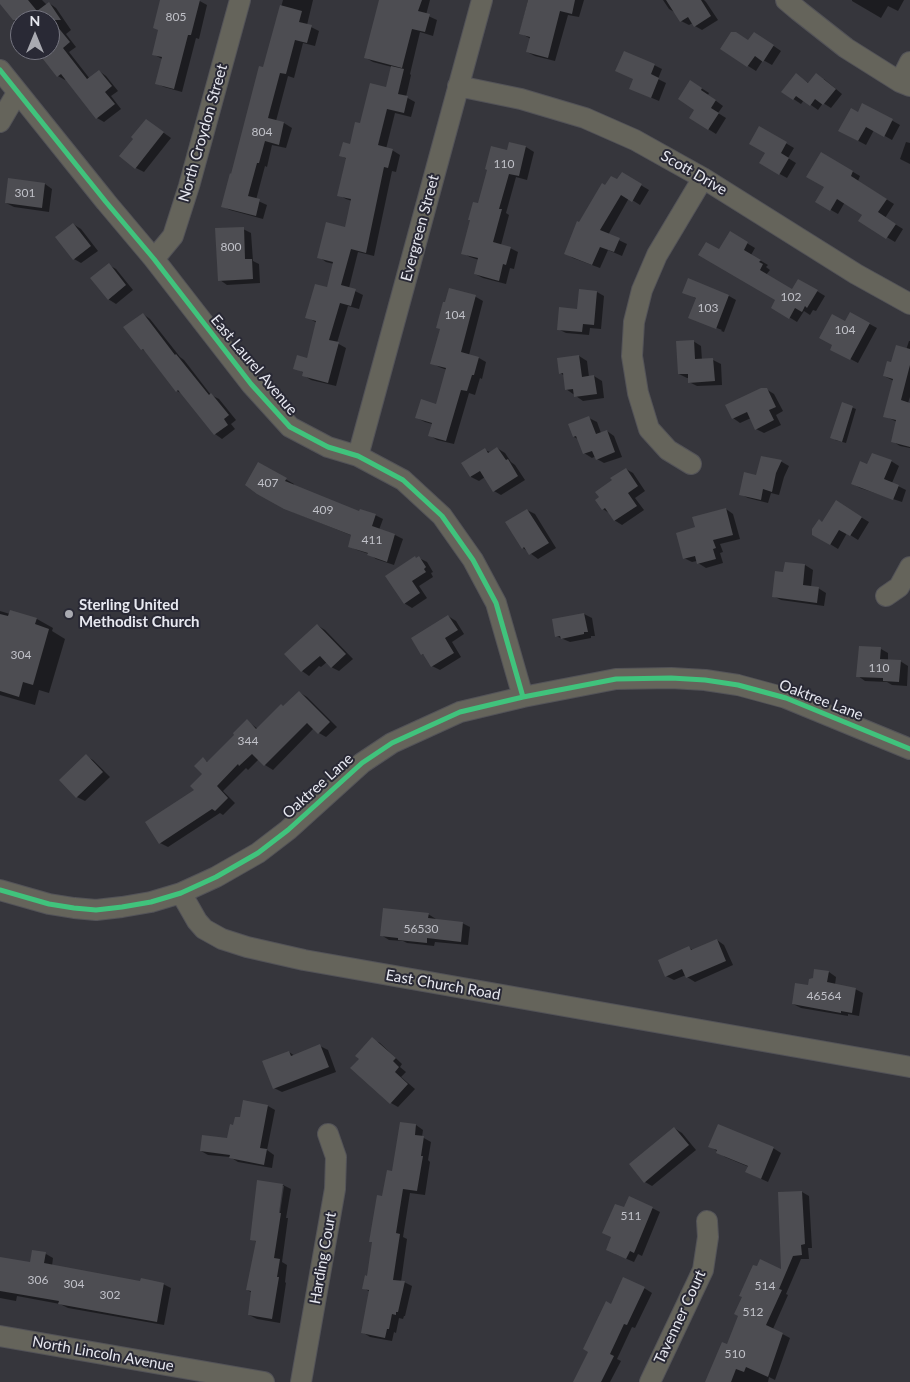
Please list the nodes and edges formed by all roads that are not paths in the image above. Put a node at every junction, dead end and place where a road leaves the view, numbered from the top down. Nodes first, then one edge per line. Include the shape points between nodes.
1 (240, 0) edge
2 (482, 0) edge
3 (786, 0) edge
4 (910, 62) edge
5 (0, 70) edge
6 (905, 84) edge
7 (458, 86) junction
8 (17, 93) junction
9 (0, 122) edge
10 (703, 178) junction
11 (154, 259) junction
12 (910, 304) edge
13 (358, 456) junction
14 (691, 464) dead end
15 (910, 567) edge
16 (886, 596) dead end
17 (523, 697) junction
18 (910, 750) edge
19 (0, 890) edge
20 (181, 893) junction
21 (910, 1067) edge
22 (328, 1134) dead end
23 (706, 1221) dead end
24 (0, 1336) edge
25 (264, 1382) edge
26 (301, 1382) edge
27 (650, 1382) edge

1 - 11 street, North Croydon Street via 173,236
2 - 7 street, Evergreen Street
3 - 6 street via 846,48
4 - 6 street
5 - 8 street, East Laurel Avenue
7 - 10 street, Scott Drive via 522,99 584,118 635,140
7 - 13 street, Evergreen Street
8 - 9 street
8 - 11 street, East Laurel Avenue
10 - 12 street, Scott Drive
10 - 14 street via 642,290 634,322 632,356 638,393 649,429 668,450
11 - 13 street, East Laurel Avenue via 251,384 290,427 328,447
13 - 17 street, East Laurel Avenue via 403,480 442,516 468,553 496,603
15 - 16 street via 899,588
17 - 18 street, Oaktree Lane via 616,679 705,680 786,698
17 - 20 street, Oaktree Lane via 460,712 392,743 362,763 258,853
19 - 20 street via 49,904 96,910 151,902
20 - 21 street, East Church Road via 204,929 247,947 314,962
22 - 26 street, Harding Court via 336,1157 334,1189
23 - 27 street, Tavenner Court via 708,1237 703,1270
24 - 25 street, North Lincoln Avenue

